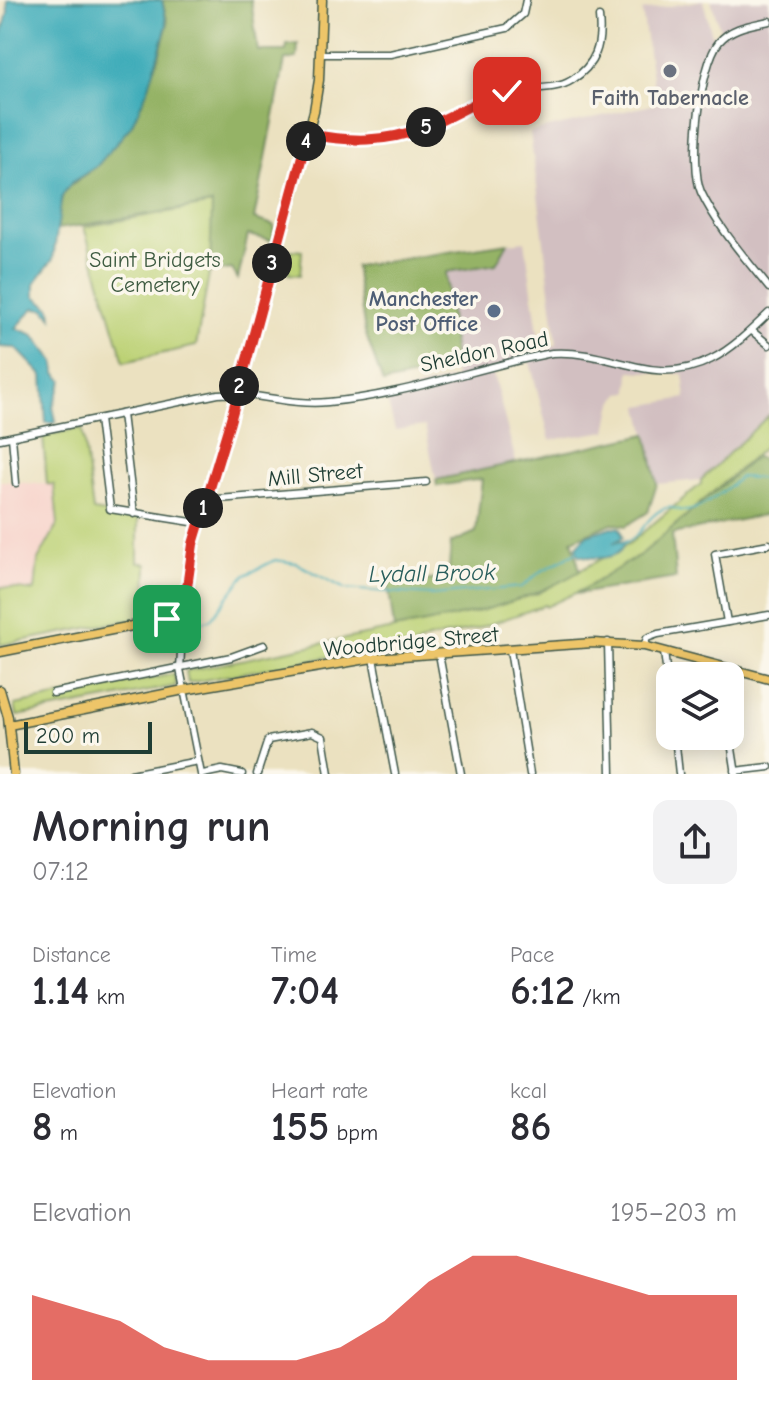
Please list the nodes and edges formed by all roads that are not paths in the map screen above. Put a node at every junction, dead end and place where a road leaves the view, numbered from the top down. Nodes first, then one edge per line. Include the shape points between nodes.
1 (322, 0) edge
2 (526, 0) edge
3 (599, 17) dead end
4 (769, 21) edge
5 (320, 54) junction
6 (308, 134) junction
7 (769, 288) edge
8 (769, 313) edge
9 (752, 331) junction
10 (769, 345) edge
11 (237, 393) junction
12 (122, 414) junction
13 (99, 419) junction
14 (12, 437) junction
15 (0, 439) edge
16 (426, 482) dead end
17 (16, 483) dead end
18 (206, 500) junction
19 (134, 514) junction
20 (198, 523) junction
21 (769, 544) edge
22 (769, 615) edge
23 (183, 616) junction
24 (727, 622) junction
25 (608, 642) junction
26 (264, 645) dead end
27 (644, 646) junction
28 (510, 650) junction
29 (0, 652) edge
30 (664, 652) junction
31 (439, 654) junction
32 (373, 658) junction
33 (665, 662) edge
34 (702, 662) edge
35 (180, 666) junction
36 (744, 673) edge
37 (769, 679) edge
38 (0, 690) edge
39 (184, 690) junction
40 (53, 693) dead end
41 (9, 725) junction
42 (676, 750) edge
43 (732, 750) edge
44 (198, 761) junction
45 (769, 767) edge
46 (735, 772) edge
47 (14, 774) edge
48 (131, 774) edge
49 (202, 774) edge
50 (242, 774) edge
51 (257, 774) edge
52 (329, 774) edge
53 (395, 774) edge
54 (461, 774) edge
55 (530, 774) edge
56 (611, 774) edge
57 (679, 774) edge

1 - 5 main road
2 - 5 street via 523,14 507,28 390,54
3 - 6 street via 595,57 562,85 488,96 428,126 386,139 350,141
4 - 7 street via 729,33 713,49 695,161 706,200
5 - 6 main road
6 - 11 main road
8 - 9 street, Sheldon Road
9 - 10 street
9 - 11 street, Sheldon Road via 717,358 677,369 641,368 565,352 337,402
11 - 12 street, Sheldon Road
11 - 18 main road
12 - 13 street, Sheldon Road
12 - 19 street
13 - 14 street, Sheldon Road
13 - 19 street via 110,509
14 - 15 street, Sheldon Road
14 - 17 street
16 - 18 street, Mill Street
18 - 20 main road
19 - 20 street
20 - 23 main road
21 - 24 street via 715,554
22 - 24 street
23 - 29 main road
23 - 35 street
24 - 27 street via 652,635
25 - 27 main road, Woodbridge Street
25 - 28 main road, Woodbridge Street
25 - 56 street
26 - 35 street via 234,657
27 - 30 main road, Woodbridge Street
28 - 31 main road, Woodbridge Street
28 - 55 street
30 - 33 street
30 - 34 main road, Woodbridge Street
31 - 32 main road, Woodbridge Street
31 - 54 street
32 - 39 main road, Woodbridge Street
32 - 53 street
35 - 39 street
35 - 40 street
36 - 37 main road, Woodbridge Street
38 - 41 main road
39 - 41 main road, Woodbridge Street
39 - 44 street
41 - 47 main road
42 - 57 street
43 - 46 street
44 - 48 street
44 - 49 street
45 - 46 street
49 - 50 street
51 - 52 street via 268,740 312,732 323,737

